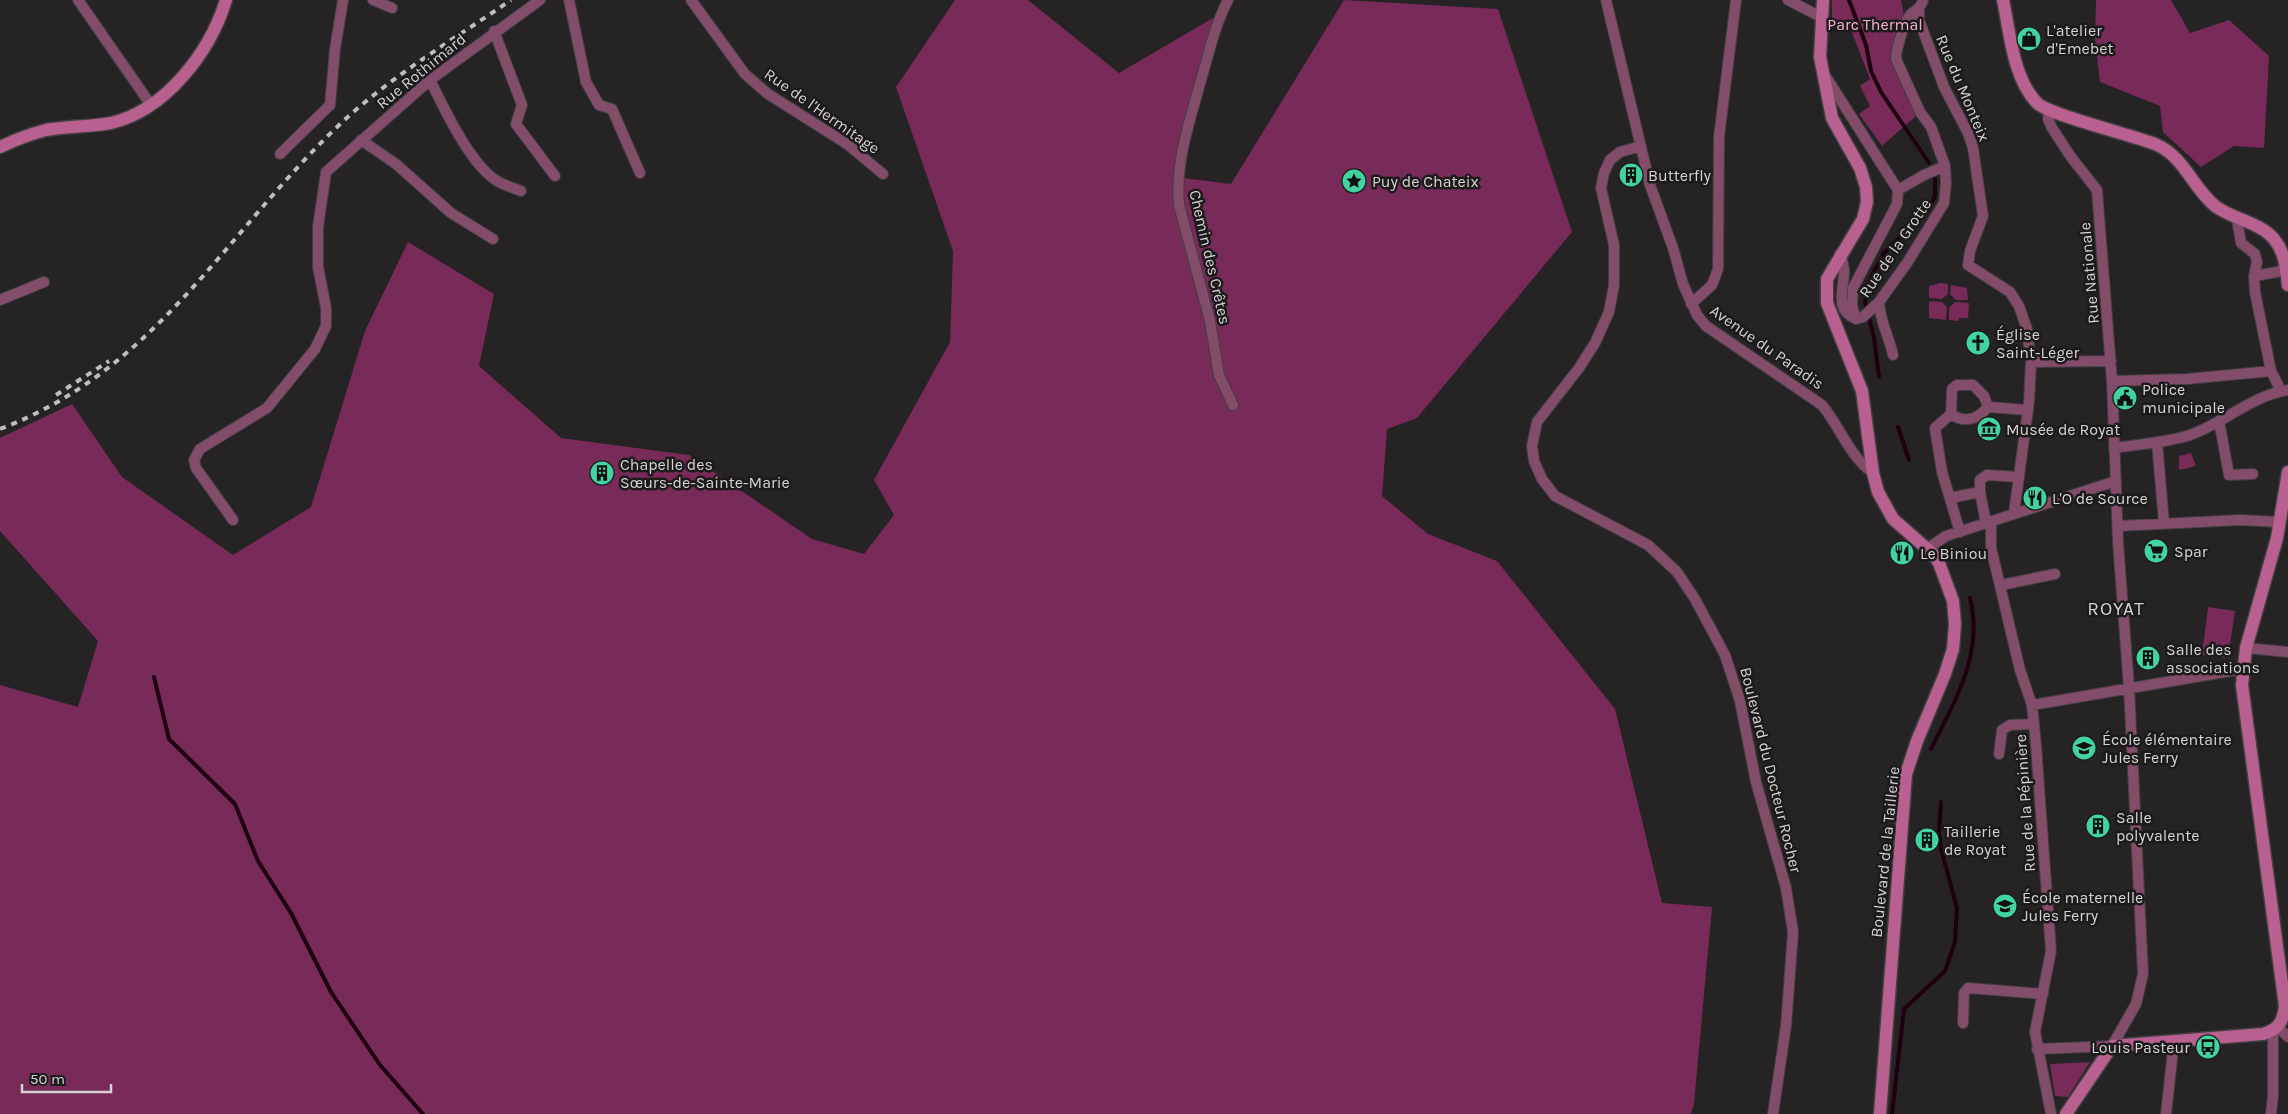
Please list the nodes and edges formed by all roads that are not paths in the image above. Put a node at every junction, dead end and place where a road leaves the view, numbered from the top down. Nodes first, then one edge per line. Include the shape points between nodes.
1 (78, 0) edge
2 (226, 0) edge
3 (343, 0) edge
4 (373, 0) edge
5 (540, 0) edge
6 (569, 0) edge
7 (691, 0) edge
8 (1228, 0) edge
9 (1606, 0) edge
10 (1736, 0) edge
11 (1788, 0) edge
12 (1823, 0) edge
13 (2003, 0) edge
14 (1921, 5) edge
15 (392, 8) dead end
16 (1821, 17) junction
17 (494, 31) junction
18 (1822, 70) junction
19 (430, 80) junction
20 (151, 105) junction
21 (2048, 110) junction
22 (361, 140) junction
23 (1641, 146) junction
24 (0, 147) edge
25 (280, 154) dead end
26 (1941, 168) junction
27 (640, 173) dead end
28 (883, 174) dead end
29 (555, 176) dead end
30 (1898, 190) junction
31 (521, 191) dead end
32 (2237, 219) junction
33 (493, 239) dead end
34 (1840, 254) junction
35 (2287, 267) edge
36 (2254, 276) junction
37 (44, 282) dead end
38 (2288, 285) edge
39 (0, 300) edge
40 (1691, 304) junction
41 (1876, 306) junction
42 (1860, 318) junction
43 (1893, 355) dead end
44 (2111, 361) junction
45 (2031, 362) junction
46 (2271, 371) junction
47 (2112, 381) junction
48 (2284, 390) edge
49 (1233, 405) dead end
50 (1988, 407) junction
51 (2027, 410) junction
52 (1952, 414) junction
53 (2219, 421) junction
54 (2158, 442) junction
55 (2114, 448) junction
56 (2288, 472) edge
57 (1873, 473) junction
58 (2253, 474) dead end
59 (2019, 476) junction
60 (2116, 481) junction
61 (2287, 487) edge
62 (1980, 492) junction
63 (1950, 498) junction
64 (2014, 513) junction
65 (233, 520) dead end
66 (1989, 522) junction
67 (2280, 522) junction
68 (2164, 523) junction
69 (2118, 526) junction
70 (1960, 532) junction
71 (1927, 549) junction
72 (2055, 574) dead end
73 (2001, 584) junction
74 (2246, 648) junction
75 (2288, 652) edge
76 (2242, 669) junction
77 (2128, 688) junction
78 (2032, 705) junction
79 (2034, 724) junction
80 (1999, 754) dead end
81 (2043, 994) junction
82 (1962, 1022) dead end
83 (2276, 1029) junction
84 (2288, 1037) edge
85 (2174, 1041) junction
86 (2112, 1046) junction
87 (2037, 1049) junction
88 (1772, 1114) edge
89 (1880, 1114) edge
90 (2051, 1114) edge
91 (2066, 1114) edge
92 (2166, 1114) edge
93 (2271, 1114) edge

1 - 20 street
2 - 20 main road via 213,33 200,53
3 - 25 street via 330,105
4 - 15 street
5 - 17 street, Rue Rothimard
6 - 27 street via 586,82 599,105 612,109
7 - 28 street, Rue de l'Hermitage via 750,78 768,94 848,144
8 - 49 street, Chemin des Crêtes via 1217,23 1187,133 1178,188 1210,321 1219,374
9 - 23 street, Avenue du Paradis
10 - 40 street via 1719,137 1718,268 1712,285
11 - 16 street
12 - 16 main road, Boulevard de la Taillerie
13 - 21 main road via 2023,79 2037,103
14 - 26 street, Rue de la Grotte via 1910,15 1896,59 1920,112 1931,127
14 - 45 street, Rue du Monteix via 1919,20 1944,87 1968,133 1978,179 1983,216 1968,265 2010,292 2018,304 2027,329
16 - 18 main road, Boulevard de la Taillerie
17 - 19 street, Rue Rothimard
17 - 29 street via 522,105 516,124
18 - 30 street, Rue de la Grotte
18 - 34 main road, Boulevard de la Taillerie via 1832,118 1860,168 1866,187 1863,219
19 - 22 street, Rue Rothimard
19 - 31 street via 466,146 498,182
20 - 24 main road via 111,122 46,130
21 - 32 main road via 2122,132 2166,150 2183,165 2208,200
21 - 44 street, Rue Nationale via 2052,128 2097,190
22 - 33 street via 396,164 451,213
22 - 65 street, Rue Rothimard via 326,172 318,228 318,267 326,326 315,349 267,408 200,449 194,460 196,468
23 - 40 street, Avenue du Paradis via 1650,185
23 - 88 street, Boulevard du Docteur Rocher via 1620,152 1610,160 1604,173 1601,188 1614,245 1614,285 1609,312 1584,360 1537,422 1532,446 1534,461 1555,496 1648,545 1677,572 1725,655 1740,701 1756,782 1786,888 1793,932 1786,1026
26 - 30 street, Rue de la Grotte
26 - 41 street, Rue de la Grotte via 1946,183 1944,203
30 - 42 street, Rue de la Grotte via 1897,204 1853,288 1852,306
32 - 35 main road via 2272,236 2280,246
32 - 36 street via 2241,243 2255,254
34 - 42 street via 1845,272 1842,305 1849,316
34 - 57 main road, Boulevard de la Taillerie via 1827,279 1827,303 1862,391
35 - 36 street
35 - 38 main road
36 - 46 street
37 - 39 street
40 - 57 street, Avenue du Paradis via 1706,326 1822,405 1860,464
41 - 42 street, Rue de la Grotte
41 - 43 street
44 - 45 street
44 - 47 street, Rue Nationale
45 - 51 street
46 - 47 street via 2188,379
46 - 48 street
47 - 55 street, Rue Nationale
48 - 53 street via 2249,403
50 - 51 street
50 - 52 street via 1980,417 1973,419 1958,419
50 - 52 street via 1984,396 1973,385 1957,385 1952,389
51 - 59 street
52 - 63 street via 1935,428
53 - 54 street via 2190,435
53 - 58 street via 2229,475
54 - 55 street
54 - 68 street
55 - 60 street, Rue Nationale
56 - 61 main road
57 - 71 main road, Boulevard de la Taillerie via 1878,492 1893,519
59 - 62 street via 1986,475 1980,480
59 - 64 street
60 - 64 street
60 - 69 street, Rue Nationale
61 - 67 main road
62 - 63 street
62 - 66 street, Rue de la Pépinière
63 - 70 street
64 - 66 street
66 - 70 street
66 - 73 street, Rue de la Pépinière
67 - 68 street
67 - 74 main road
68 - 69 street
69 - 77 street, Rue Nationale
70 - 71 street via 1946,536
71 - 89 main road, Boulevard de la Taillerie via 1939,563 1953,601 1953,649 1906,774
72 - 73 street
73 - 78 street, Rue de la Pépinière via 2020,670
74 - 75 street
74 - 76 main road
76 - 77 street
76 - 83 main road via 2243,706 2284,1006 2283,1020
77 - 78 street
77 - 86 street, Rue Nationale via 2143,974 2136,1004
78 - 79 street, Rue de la Pépinière
79 - 80 street via 2010,725 2002,730
79 - 81 street, Rue de la Pépinière via 2051,951
81 - 82 street via 1968,988 1964,994
81 - 87 street, Rue de la Pépinière via 2035,1032
83 - 84 street
83 - 85 main road via 2251,1036
83 - 93 street
85 - 86 main road
85 - 92 street
86 - 87 street
86 - 91 main road
87 - 90 street, Rue de la Pépinière

